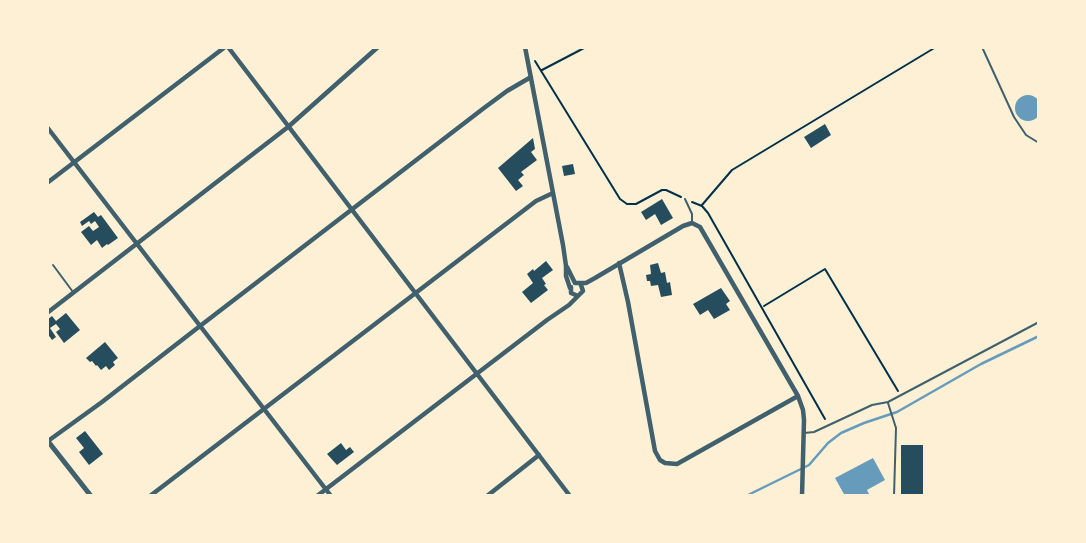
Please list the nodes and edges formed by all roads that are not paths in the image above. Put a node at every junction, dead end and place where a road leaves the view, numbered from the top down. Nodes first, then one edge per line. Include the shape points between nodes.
1 (226, 47) edge
2 (378, 47) edge
3 (525, 47) edge
4 (982, 47) edge
5 (531, 76) junction
6 (47, 127) edge
7 (288, 127) junction
8 (1039, 143) edge
9 (75, 162) junction
10 (47, 183) edge
11 (553, 193) junction
12 (685, 199) road end
13 (352, 210) junction
14 (692, 223) junction
15 (137, 244) junction
16 (619, 263) junction
17 (53, 265) dead end
18 (566, 266) junction
19 (595, 278) junction
20 (578, 284) junction
21 (571, 291) junction
22 (583, 291) junction
23 (416, 292) junction
24 (73, 293) junction
25 (578, 296) junction
26 (562, 309) junction
27 (47, 313) edge
28 (1039, 322) edge
29 (200, 326) junction
30 (477, 374) junction
31 (798, 396) junction
32 (888, 402) junction
33 (264, 409) junction
34 (803, 433) junction
35 (48, 441) edge
36 (539, 455) junction
37 (326, 489) junction
38 (91, 496) edge
39 (150, 496) edge
40 (317, 496) edge
41 (331, 496) edge
42 (487, 496) edge
43 (570, 496) edge
44 (802, 496) edge
45 (894, 496) edge

1 - 7 street
1 - 9 street
2 - 7 street
3 - 5 street
4 - 8 lane via 1014,117 1026,135
5 - 11 street
5 - 13 street
6 - 9 street
7 - 13 street
7 - 15 street
9 - 10 street
9 - 15 street
11 - 18 street
11 - 23 street
12 - 14 lane
13 - 23 street
13 - 29 street
14 - 16 street
14 - 31 street via 702,230
15 - 24 street
15 - 29 street
16 - 19 street
16 - 31 street via 660,460 677,464
17 - 24 lane
18 - 20 street
18 - 21 street
19 - 20 street
19 - 22 street
20 - 21 street
20 - 22 street
21 - 25 street
21 - 26 street
22 - 25 street
23 - 30 street
23 - 33 street
24 - 27 street
25 - 26 street
26 - 30 street
28 - 32 lane
29 - 33 street
29 - 35 street
30 - 36 street
30 - 37 street
31 - 34 street
32 - 34 lane
32 - 45 lane via 895,423
33 - 37 street
33 - 39 street
34 - 44 street
35 - 38 street
36 - 42 street
36 - 43 street
37 - 40 street
37 - 41 street

